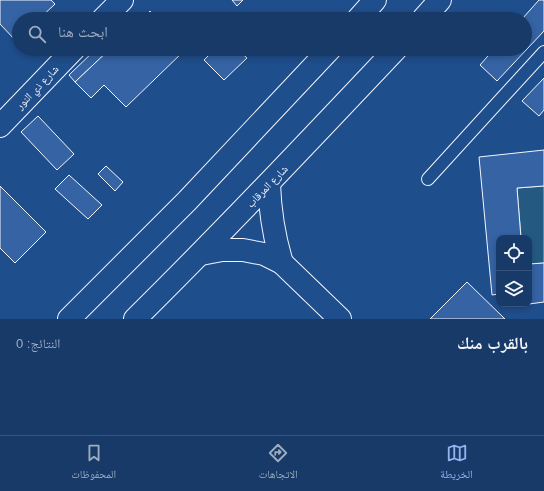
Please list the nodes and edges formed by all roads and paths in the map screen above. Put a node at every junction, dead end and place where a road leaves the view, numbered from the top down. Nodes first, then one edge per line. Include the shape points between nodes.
1 (122, 0) edge
2 (375, 0) edge
3 (440, 0) edge
4 (110, 12) edge
5 (364, 12) edge
6 (429, 12) edge
7 (544, 52) edge
8 (66, 56) edge
9 (323, 56) edge
10 (389, 56) edge
11 (3, 115) edge
12 (428, 179) dead end
13 (269, 184) junction
14 (201, 254) junction
15 (282, 263) junction
16 (69, 319) edge
17 (135, 319) edge
18 (340, 319) edge

1 - 4 main road
2 - 5 main road
3 - 6 main road
7 - 12 lane
8 - 11 main road, شارع ذي النور
9 - 16 main road via 187,201
10 - 13 main road, شارع المرقاب
13 - 14 main road, شارع المرقاب
13 - 15 main road via 272,224
14 - 15 main road via 243,250 264,254
14 - 17 main road, شارع المرقاب
15 - 18 main road

